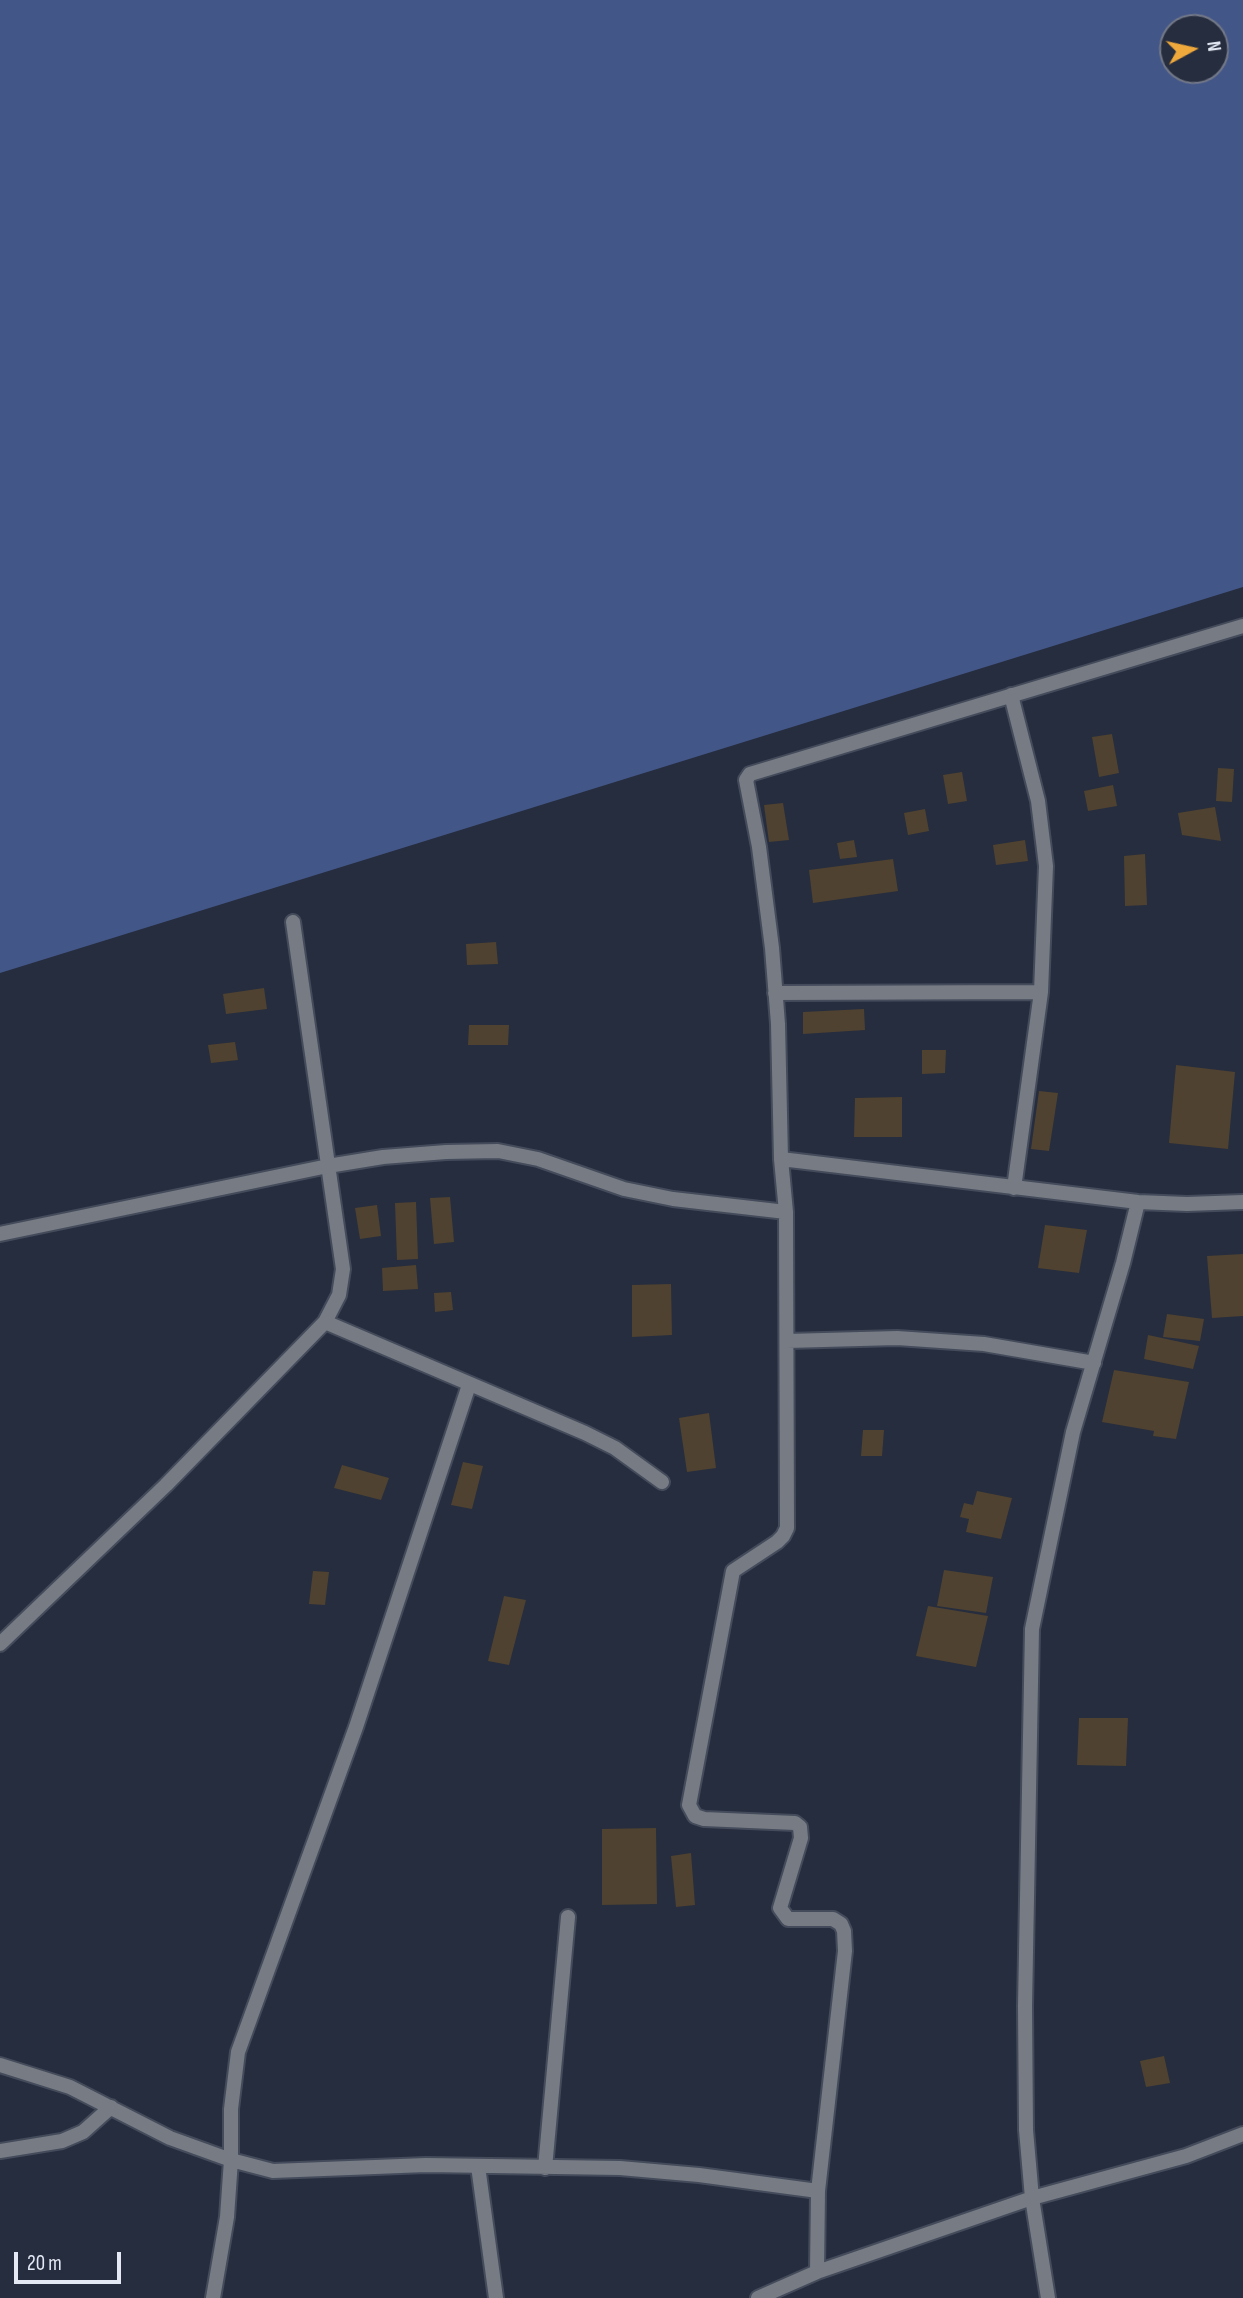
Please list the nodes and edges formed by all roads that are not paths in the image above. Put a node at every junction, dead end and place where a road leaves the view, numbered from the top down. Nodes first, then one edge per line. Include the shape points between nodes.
1 (1243, 626) edge
2 (1011, 695) junction
3 (293, 922) dead end
4 (1041, 992) junction
5 (775, 993) junction
6 (781, 1159) junction
7 (328, 1166) junction
8 (1014, 1188) junction
9 (1138, 1202) junction
10 (1243, 1202) edge
11 (786, 1213) junction
12 (0, 1234) edge
13 (325, 1322) junction
14 (788, 1341) junction
15 (1094, 1363) junction
16 (468, 1385) junction
17 (662, 1482) dead end
18 (0, 1644) edge
19 (568, 1917) dead end
20 (0, 2064) edge
21 (111, 2107) junction
22 (1243, 2134) edge
23 (0, 2151) edge
24 (232, 2160) junction
25 (478, 2166) junction
26 (545, 2168) junction
27 (818, 2191) junction
28 (1032, 2198) junction
29 (817, 2272) junction
30 (213, 2298) edge
31 (496, 2298) edge
32 (758, 2298) edge
33 (1048, 2298) edge

1 - 2 street
2 - 4 street via 1038,802 1046,866
2 - 5 street via 747,776
3 - 7 street
4 - 5 street
4 - 8 street
5 - 6 street
6 - 8 street
6 - 11 street
7 - 11 street via 383,1157 498,1152 538,1159 636,1192
7 - 12 street
7 - 13 street via 343,1269 339,1295
8 - 9 street
9 - 10 street
9 - 15 street
11 - 14 street
13 - 16 street
13 - 18 street via 166,1485
14 - 15 street via 897,1338 984,1345
14 - 27 street via 787,1528 777,1542 733,1571 729,1580 730,1595 689,1805 695,1816 704,1819 796,1823 801,1838 780,1909 788,1919 833,1919 844,1931
15 - 28 street via 1073,1432 1032,1629 1025,2006 1026,2130
16 - 17 street via 615,1448
16 - 24 street via 356,1727 238,2052 231,2109
19 - 26 street
20 - 21 street via 70,2087
21 - 23 street via 83,2132 62,2141
21 - 24 street via 170,2138
22 - 28 street via 1186,2156
24 - 25 street via 273,2171
24 - 30 street
25 - 26 street
25 - 31 street
26 - 27 street via 620,2168
27 - 29 street
28 - 29 street
28 - 33 street
29 - 32 street

